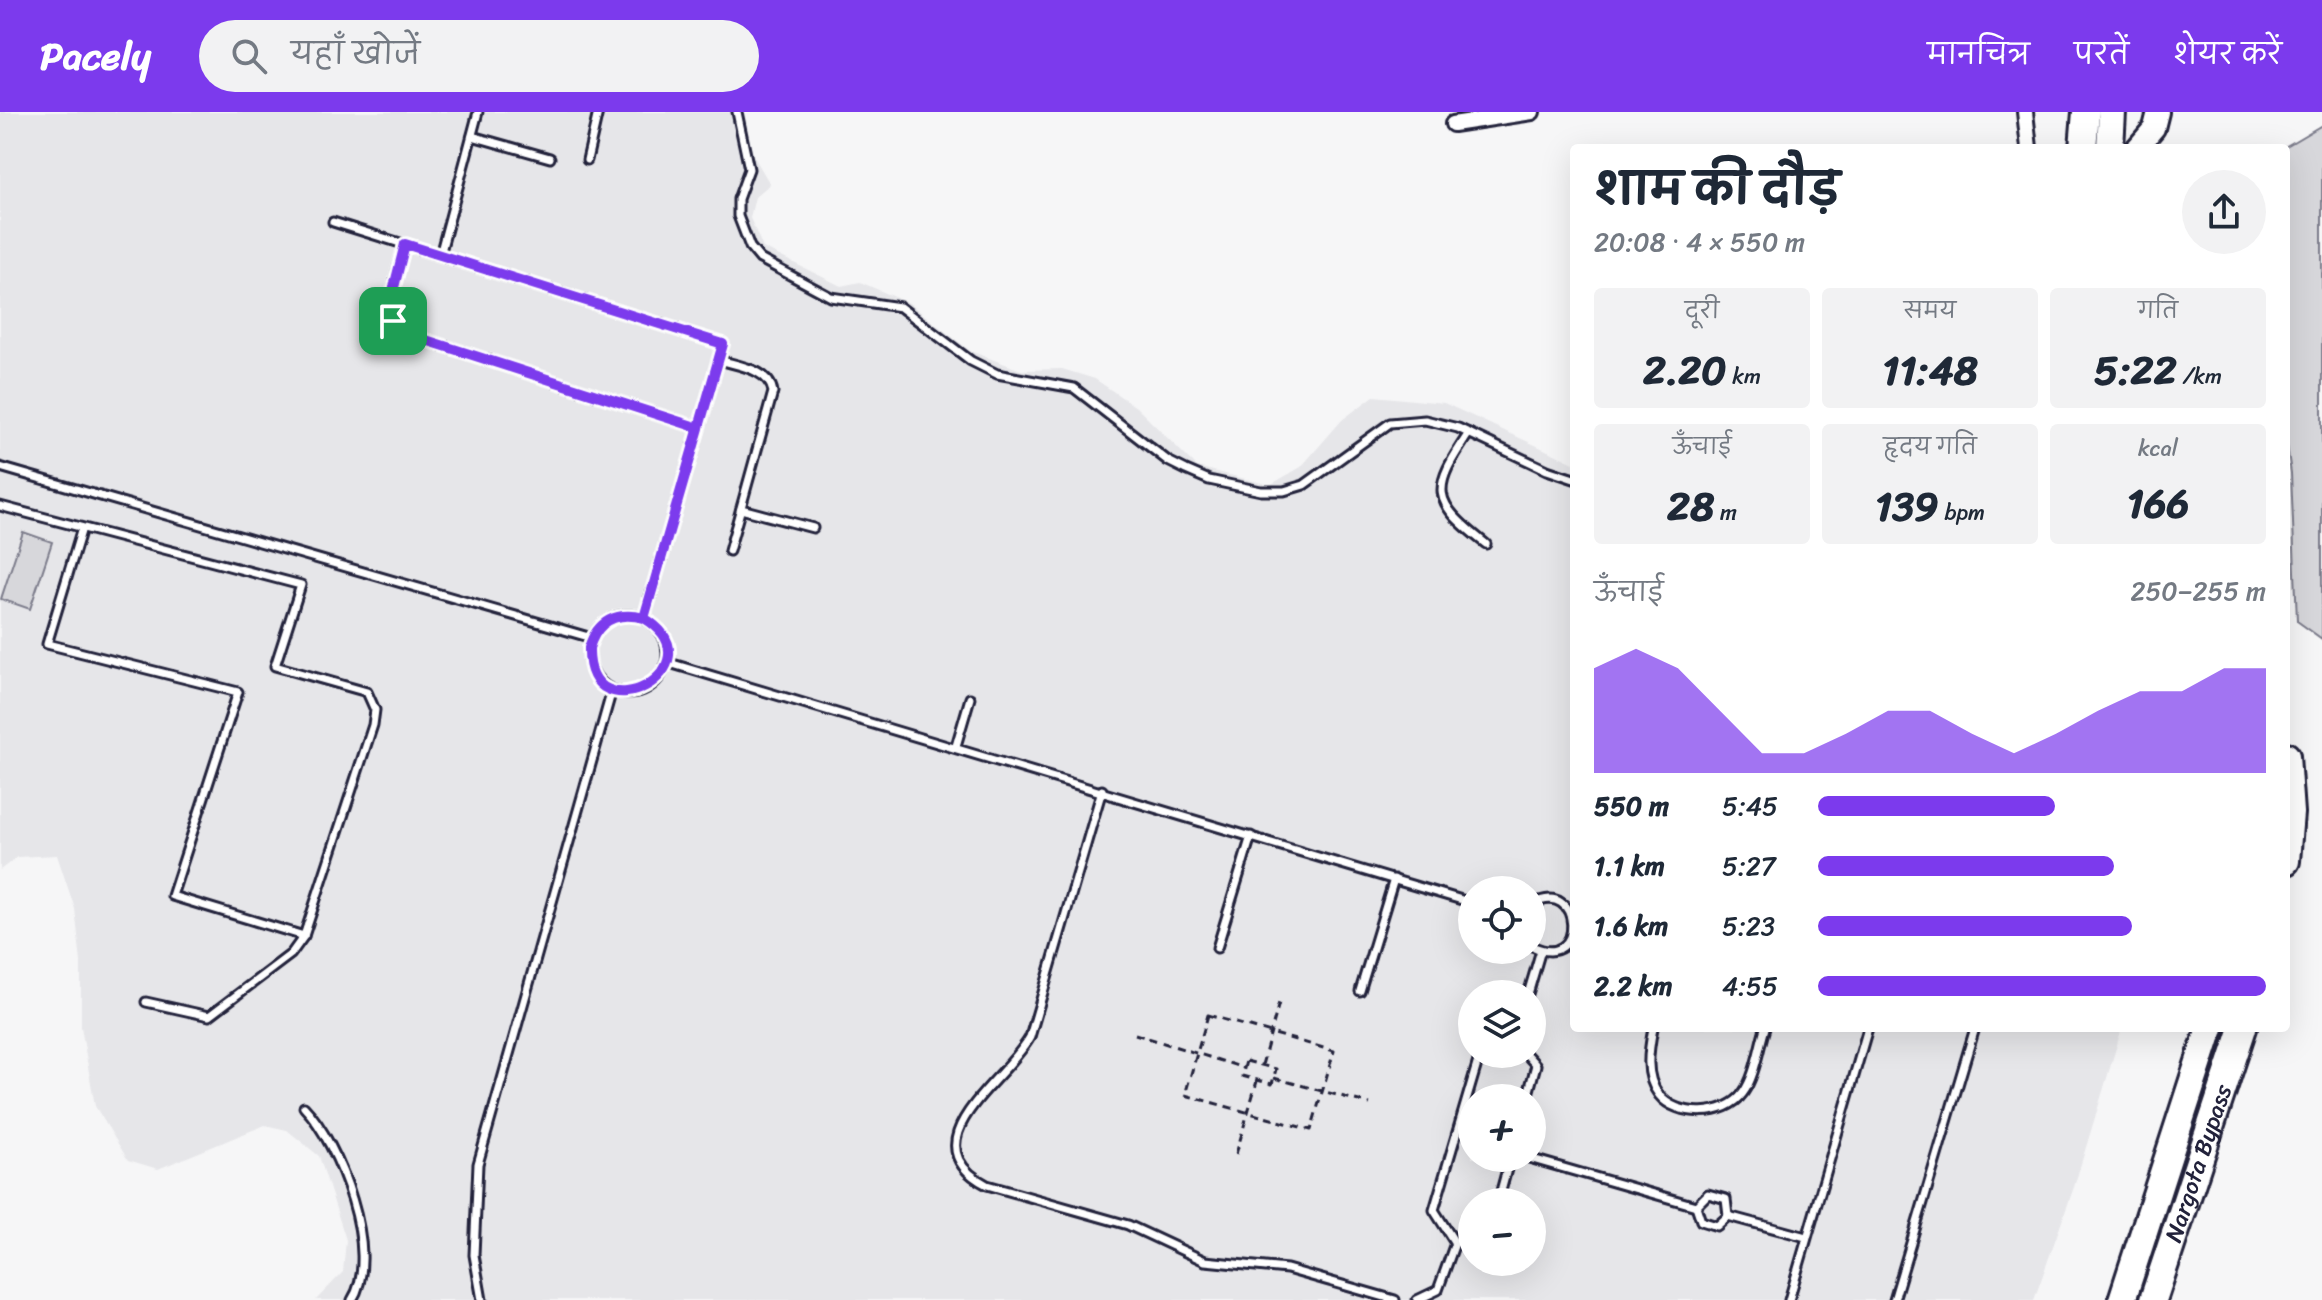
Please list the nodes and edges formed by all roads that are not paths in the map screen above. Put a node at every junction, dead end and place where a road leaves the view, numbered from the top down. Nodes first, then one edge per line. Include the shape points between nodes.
1 (478, 112) edge
2 (598, 112) edge
3 (737, 112) edge
4 (1532, 112) edge
5 (2025, 112) edge
6 (2086, 112) edge
7 (2112, 112) edge
8 (1453, 124) dead end
9 (2154, 129) edge
10 (472, 136) junction
11 (2029, 144) edge
12 (2083, 144) edge
13 (2110, 144) edge
14 (2141, 144) edge
15 (550, 158) dead end
16 (587, 160) dead end
17 (333, 222) dead end
18 (405, 244) junction
19 (440, 255) junction
20 (719, 360) junction
21 (699, 428) junction
22 (1469, 433) junction
23 (0, 467) edge
24 (1570, 477) edge
25 (0, 506) edge
26 (741, 509) junction
27 (82, 528) junction
28 (813, 528) dead end
29 (1486, 544) dead end
30 (729, 551) dead end
31 (644, 618) junction
32 (592, 638) junction
33 (666, 662) junction
34 (612, 690) junction
35 (970, 698) dead end
36 (956, 746) junction
37 (1102, 790) junction
38 (1251, 836) junction
39 (1394, 879) junction
40 (1458, 899) edge
41 (1546, 900) edge
42 (1570, 916) edge
43 (304, 936) junction
44 (1570, 936) edge
45 (1217, 948) dead end
46 (1546, 949) edge
47 (1360, 991) dead end
48 (146, 1002) dead end
49 (1652, 1032) edge
50 (1764, 1032) edge
51 (1867, 1032) edge
52 (1974, 1032) edge
53 (2209, 1032) edge
54 (2242, 1032) edge
55 (1476, 1068) edge
56 (304, 1107) dead end
57 (1546, 1163) edge
58 (1696, 1206) junction
59 (1728, 1216) junction
60 (1806, 1237) junction
61 (1458, 1242) edge
62 (1455, 1243) junction
63 (352, 1300) edge
64 (482, 1300) edge
65 (1395, 1300) edge
66 (1417, 1300) edge
67 (1789, 1300) edge
68 (1894, 1300) edge
69 (2122, 1300) edge
70 (2153, 1300) edge

1 - 10 lane
2 - 16 lane
3 - 22 lane via 749,169 738,216 760,259 831,297 900,307 971,361 997,374 1074,388 1186,470 1209,480 1284,491 1304,485 1390,423 1425,420
4 - 8 street
5 - 11 street
6 - 12 highway
7 - 13 highway
9 - 14 main road
10 - 15 lane
10 - 19 lane
17 - 18 lane
18 - 19 lane
18 - 21 lane via 389,307 404,333
19 - 20 lane via 723,344
20 - 21 lane
20 - 26 lane via 762,374 773,392
21 - 31 lane
22 - 24 lane
22 - 29 lane via 1443,472 1441,486 1457,522
23 - 32 lane
25 - 27 lane
26 - 28 lane
26 - 30 lane
27 - 43 lane via 301,585 275,666 367,692 371,698 373,725
27 - 43 lane via 47,644 238,692 172,896
31 - 32 lane via 613,618
31 - 33 lane via 665,640
32 - 34 lane via 591,668
33 - 34 lane via 659,678 642,690
33 - 36 lane
34 - 64 lane via 478,1164 474,1255
35 - 36 lane
36 - 37 lane
37 - 38 lane
37 - 65 lane via 1030,1037 1021,1055 969,1108 958,1128 959,1155 966,1169 987,1185 1128,1225 1205,1261 1287,1269
38 - 39 lane
38 - 45 lane
39 - 40 lane
39 - 47 lane
41 - 42 lane via 1564,905
43 - 48 lane via 291,954 209,1016
44 - 46 lane via 1560,948
49 - 50 lane via 1648,1056 1659,1095 1673,1105 1713,1111 1733,1104 1745,1092
51 - 60 lane
52 - 68 lane
53 - 69 highway, Nargota Bypass
54 - 70 highway, Nargota Bypass
55 - 62 lane via 1434,1210
56 - 63 lane via 331,1141 360,1235 363,1266
57 - 58 lane
58 - 59 lane via 1701,1221 1717,1226
58 - 59 lane via 1708,1194 1726,1199
59 - 60 lane
60 - 67 lane
61 - 62 lane
62 - 66 lane via 1438,1290

